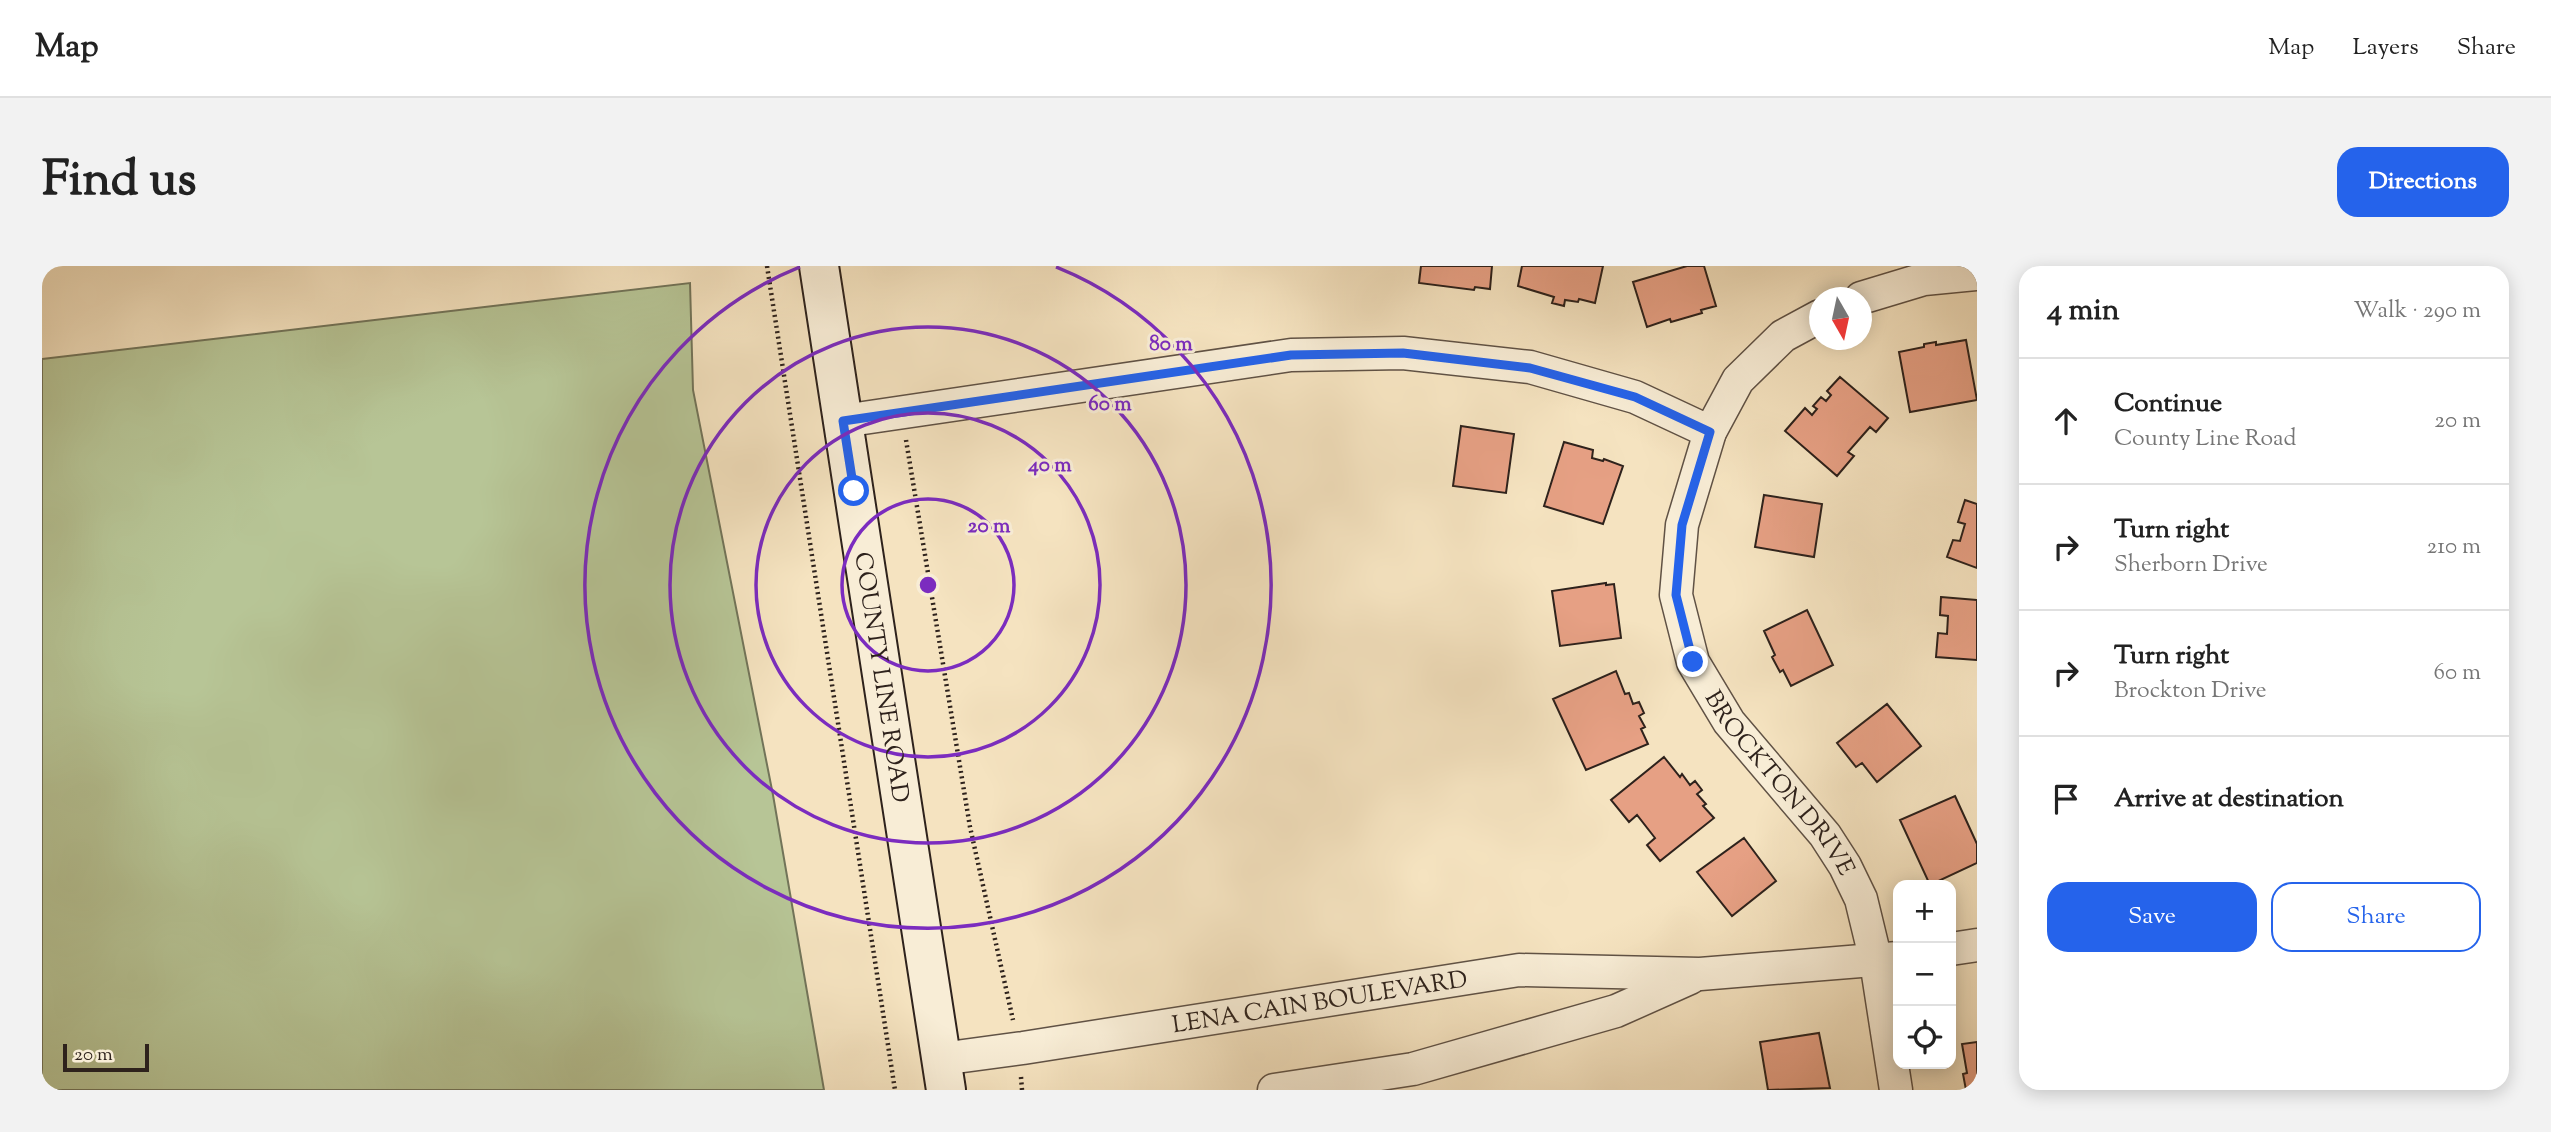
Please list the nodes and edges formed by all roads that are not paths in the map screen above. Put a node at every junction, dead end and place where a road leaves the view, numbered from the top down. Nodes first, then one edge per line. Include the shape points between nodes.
1 (819, 266) edge
2 (1977, 274) edge
3 (1872, 295) edge
4 (1809, 322) edge
5 (843, 421) junction
6 (1710, 432) junction
7 (1977, 945) edge
8 (1956, 948) edge
9 (1887, 960) edge
10 (1700, 974) junction
11 (944, 1074) edge
12 (1274, 1090) edge
13 (1896, 1090) edge

1 - 5 main road, COUNTY LINE ROAD
2 - 3 street via 1924,279
4 - 6 street, BROCKTON DRIVE via 1783,336 1738,380
5 - 6 street via 1291,355 1403,353 1530,368 1635,397
5 - 11 main road, COUNTY LINE ROAD
6 - 9 street, BROCKTON DRIVE via 1682,525 1676,595 1693,662 1729,722 1825,835 1861,899
7 - 8 street
9 - 10 street, LENA CAIN BOULEVARD
9 - 13 street, BROCKTON DRIVE
10 - 11 street, LENA CAIN BOULEVARD via 1519,970 1018,1049
10 - 12 street, LENA CAIN BOULEVARD via 1616,1011 1413,1069

